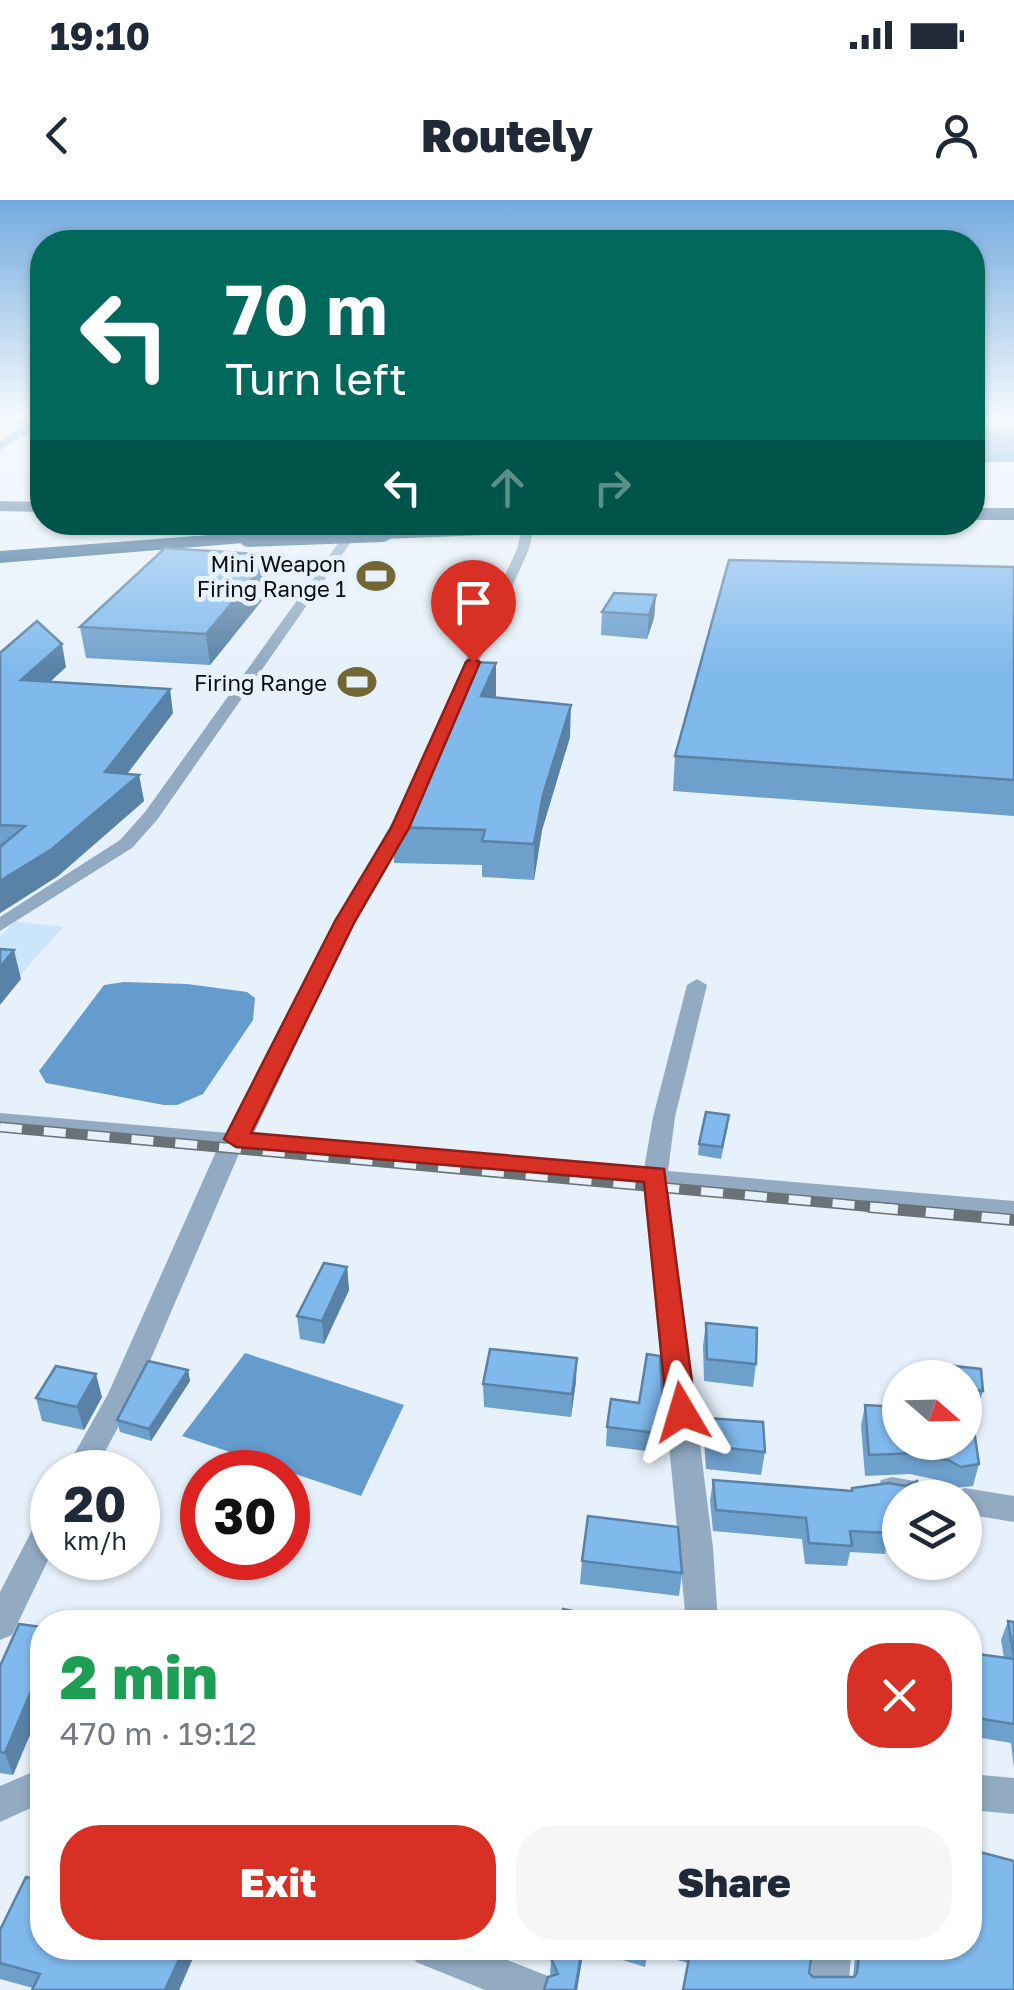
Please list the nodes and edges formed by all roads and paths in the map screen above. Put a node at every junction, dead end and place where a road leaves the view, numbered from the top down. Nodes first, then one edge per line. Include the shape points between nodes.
1 (0, 506) edge
2 (30, 507) edge
3 (985, 514) edge
4 (1014, 514) edge
5 (0, 516) edge
6 (30, 517) edge
7 (311, 535) edge
8 (329, 535) edge
9 (524, 535) edge
10 (0, 557) edge
11 (454, 702) edge
12 (415, 791) edge
13 (0, 925) edge
14 (696, 985) dead end
15 (0, 1120) edge
16 (236, 1139) junction
17 (655, 1175) junction
18 (1014, 1208) edge
19 (92, 1450) edge
20 (690, 1483) junction
21 (729, 1487) edge
22 (882, 1488) edge
23 (865, 1491) edge
24 (982, 1504) edge
25 (1014, 1509) edge
26 (30, 1565) edge
27 (701, 1610) edge
28 (0, 1624) edge
29 (30, 1791) edge
30 (982, 1793) edge
31 (1014, 1796) edge
32 (0, 1804) edge
33 (460, 1960) edge
34 (832, 1960) edge
35 (534, 1990) edge
36 (828, 1990) edge

1 - 2 main road
3 - 4 highway
5 - 6 main road
7 - 13 street via 347,539 173,786 126,844
8 - 10 highway, bridge
9 - 11 street
12 - 16 street
14 - 17 street
15 - 16 street
16 - 17 street
16 - 19 street
17 - 18 street
17 - 20 street
20 - 21 street
20 - 27 street
22 - 23 street
24 - 25 street
26 - 28 street
29 - 32 street
30 - 31 street
33 - 35 street
34 - 36 street

